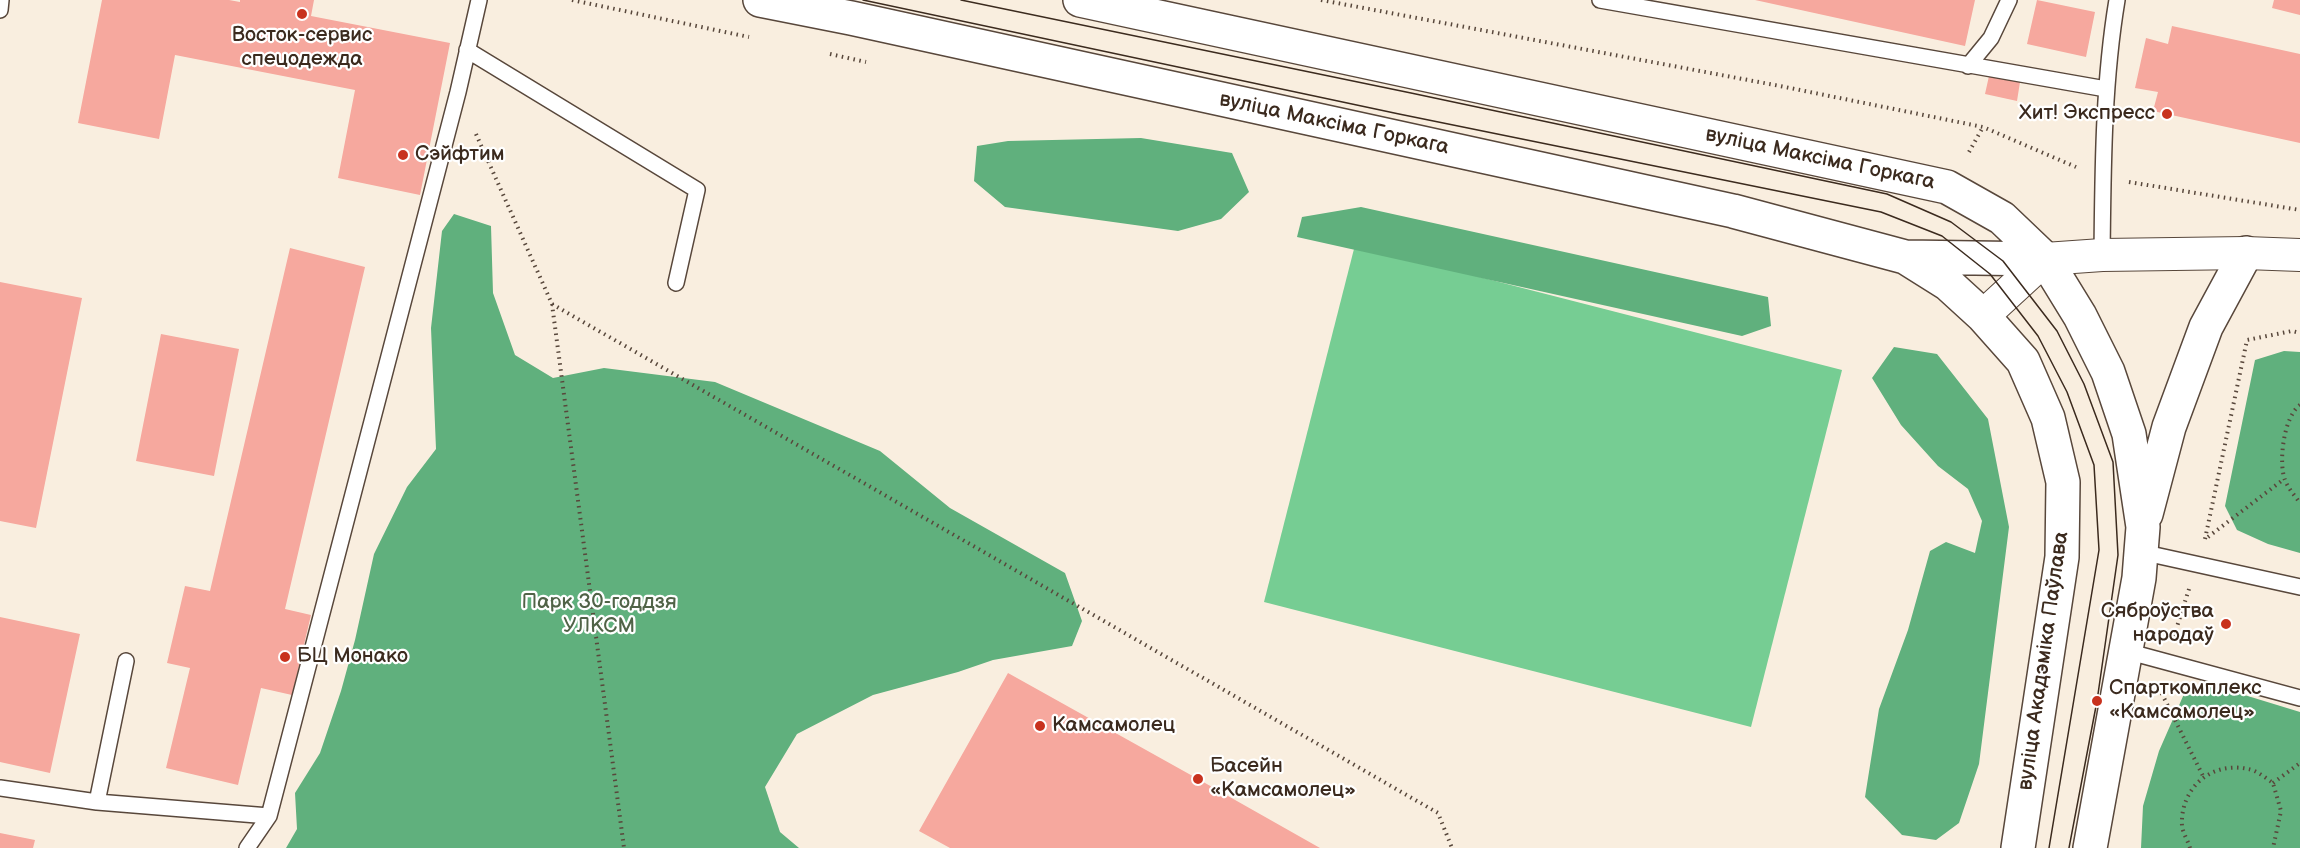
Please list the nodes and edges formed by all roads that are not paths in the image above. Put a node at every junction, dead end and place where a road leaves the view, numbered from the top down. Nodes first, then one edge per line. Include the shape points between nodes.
1 (1, 0) edge
2 (479, 0) edge
3 (760, 0) edge
4 (1080, 0) edge
5 (1600, 0) edge
6 (2009, 0) edge
7 (2117, 0) edge
8 (853, 9) edge
9 (0, 10) edge
10 (467, 50) junction
11 (1968, 66) junction
12 (2106, 88) junction
13 (2246, 253) junction
14 (2102, 255) junction
15 (2300, 255) edge
16 (1905, 257) junction
17 (2045, 259) junction
18 (676, 283) dead end
19 (1983, 316) junction
20 (2142, 539) junction
21 (2300, 586) edge
22 (2126, 651) junction
23 (126, 661) dead end
24 (2300, 698) edge
25 (0, 788) edge
26 (97, 802) junction
27 (269, 816) junction
28 (247, 848) edge
29 (2018, 848) edge
30 (2090, 848) edge

1 - 9 lane
2 - 10 lane
3 - 8 main road, вуліца Максіма Горкага
4 - 17 main road, вуліца Максіма Горкага via 1947,187 2002,218
5 - 11 lane
6 - 11 lane via 1991,38
7 - 12 lane
8 - 16 main road, вуліца Максіма Горкага via 1733,211
10 - 18 lane via 698,190
10 - 27 lane
11 - 12 lane
12 - 14 lane
13 - 14 street, вуліца Максіма Горкага
13 - 15 street, вуліца Максіма Горкага
13 - 20 main road via 2206,327 2169,427
14 - 17 street, вуліца Максіма Горкага
16 - 17 main road, вуліца Максіма Горкага
16 - 19 main road, вуліца Максіма Горкага via 1948,284
17 - 19 street
17 - 20 main road via 2108,372 2129,434
19 - 29 main road, вуліца Акадэміка Паўлава via 2023,361 2048,418 2063,482 2062,557
20 - 21 lane
20 - 22 main road
22 - 24 lane
22 - 30 main road
23 - 26 lane
25 - 26 lane
26 - 27 lane
27 - 28 lane

